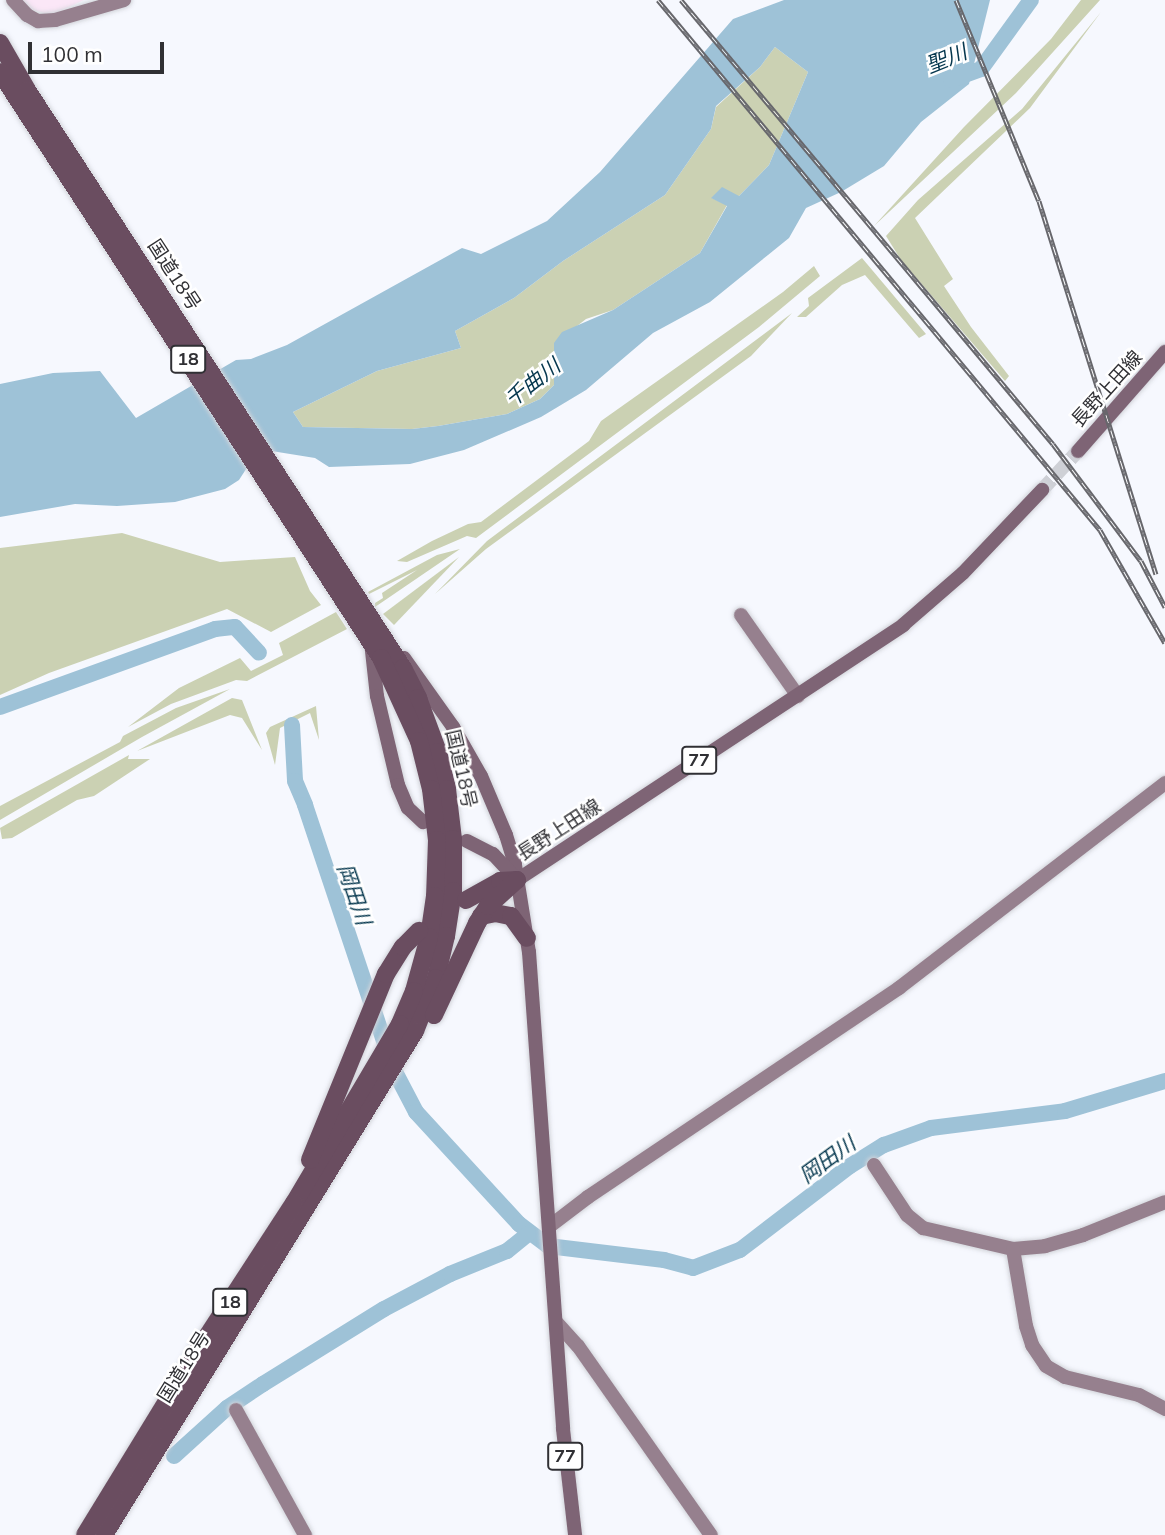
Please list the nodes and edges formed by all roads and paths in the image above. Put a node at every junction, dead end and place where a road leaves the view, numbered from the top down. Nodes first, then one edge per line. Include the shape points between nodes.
1 (13, 0) edge
2 (124, 0) edge
3 (0, 43) edge
4 (0, 72) edge
5 (21, 94) junction
6 (1165, 352) edge
7 (1078, 451) tunnel mouth
8 (1042, 490) tunnel mouth
9 (741, 615) dead end
10 (368, 625) junction
11 (798, 696) junction
12 (1165, 783) edge
13 (423, 822) dead end
14 (467, 841) dead end
15 (517, 880) junction
16 (466, 900) dead end
17 (481, 916) junction
18 (419, 931) dead end
19 (527, 938) junction
20 (411, 1050) junction
21 (874, 1165) dead end
22 (303, 1201) junction
23 (1165, 1202) edge
24 (550, 1226) junction
25 (1013, 1249) junction
26 (557, 1323) junction
27 (1165, 1409) edge
28 (236, 1410) dead end
29 (85, 1535) edge
30 (104, 1535) edge
31 (305, 1535) edge
32 (575, 1535) edge
33 (711, 1535) edge

1 - 2 street via 38,21
3 - 5 highway, 国道18号 / 18
4 - 5 highway, 国道18号 / 18
5 - 10 highway, 国道18号 / 18
6 - 7 main road, 長野上田線
8 - 11 main road, 長野上田線 / 77 via 982,555 918,613
9 - 11 street
10 - 13 main road via 377,696 398,785 408,808
10 - 15 main road, 77 via 422,681 470,754 506,835
10 - 20 highway, 国道18号 / 18 via 402,668 426,717 443,769 452,825 453,891 446,936
10 - 22 highway, 国道18号 / 18 via 413,723 431,789 436,878 421,971 400,1024
11 - 15 main road, 長野上田線 / 77
12 - 24 street via 899,988
14 - 15 main road via 493,854
15 - 16 highway via 500,881
15 - 17 highway
15 - 19 main road, 長野上田線 / 77
17 - 19 highway via 511,916
17 - 20 highway
18 - 22 highway via 382,983
19 - 24 main road, 長野上田線 / 77
20 - 22 highway, 国道18号 / 18 via 361,1140
21 - 25 street via 906,1214 923,1228
22 - 29 highway, 国道18号 / 18 via 199,1349
22 - 30 highway, 国道18号 / 18
23 - 25 street via 1083,1235
24 - 26 main road, 長野上田線 / 77
25 - 27 street via 1026,1326 1046,1366 1065,1377 1139,1395
26 - 32 main road, 長野上田線 / 77
26 - 33 street
28 - 31 street

